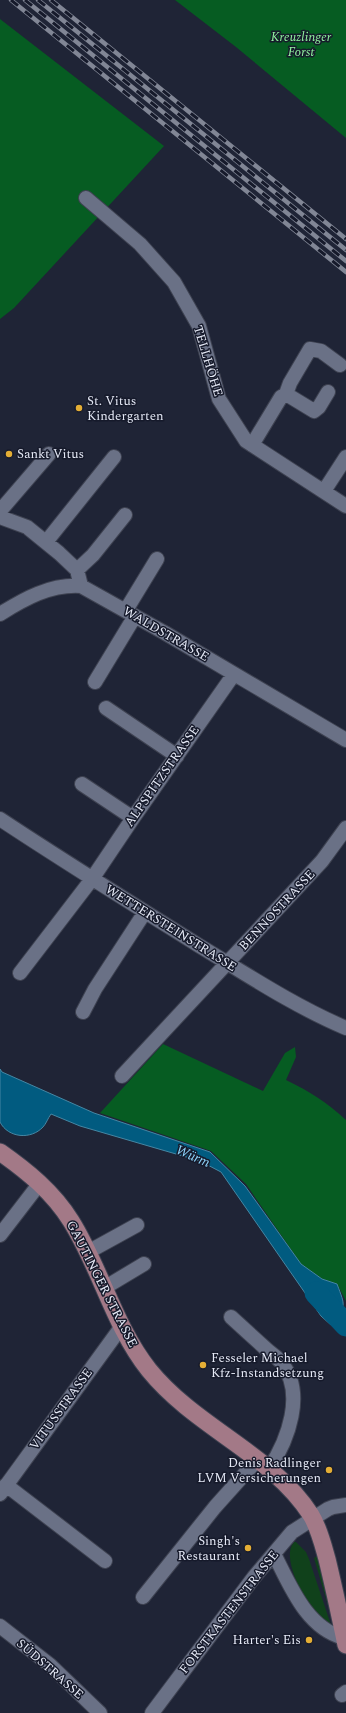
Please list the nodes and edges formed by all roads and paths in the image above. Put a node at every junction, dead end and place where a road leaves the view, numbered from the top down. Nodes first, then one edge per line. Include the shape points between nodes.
1 (86, 198) dead end
2 (340, 365) dead end
3 (328, 392) dead end
4 (286, 394) junction
5 (252, 445) junction
6 (49, 454) dead end
7 (114, 457) dead end
8 (346, 457) edge
9 (324, 491) junction
10 (346, 506) edge
11 (0, 511) edge
12 (125, 515) dead end
13 (0, 517) edge
14 (46, 542) junction
15 (157, 559) dead end
16 (77, 570) junction
17 (80, 586) junction
18 (130, 613) junction
19 (0, 614) edge
20 (234, 674) junction
21 (95, 682) dead end
22 (106, 708) dead end
23 (346, 740) edge
24 (177, 756) junction
25 (82, 784) dead end
26 (133, 818) junction
27 (0, 819) edge
28 (346, 828) edge
29 (92, 879) junction
30 (145, 912) junction
31 (228, 963) junction
32 (20, 973) dead end
33 (83, 1012) dead end
34 (346, 1028) edge
35 (122, 1076) dead end
36 (0, 1152) edge
37 (40, 1183) junction
38 (137, 1225) dead end
39 (0, 1236) edge
40 (88, 1252) junction
41 (144, 1264) dead end
42 (104, 1288) junction
43 (231, 1317) dead end
44 (122, 1326) junction
45 (264, 1464) junction
46 (3, 1489) edge
47 (346, 1505) edge
48 (313, 1517) junction
49 (274, 1554) junction
50 (105, 1561) dead end
51 (143, 1597) dead end
52 (0, 1626) edge
53 (345, 1641) edge
54 (100, 1713) edge
55 (152, 1713) edge

1 - 5 street, TELLHÖHE via 140,244 174,282 199,326 219,399 246,441
2 - 4 street via 321,351 310,349
3 - 4 street via 314,411
4 - 5 street via 281,397
5 - 9 street, TELLHÖHE
6 - 11 street
7 - 14 street
8 - 9 street
9 - 10 street, TELLHÖHE
12 - 16 street via 93,555
13 - 14 street via 27,526
14 - 16 street
15 - 18 street
16 - 17 street
17 - 18 street, WALDSTRASSE
17 - 19 street via 58,587 25,598
18 - 20 street, WALDSTRASSE
18 - 21 street
20 - 23 street, WALDSTRASSE
20 - 24 street, ALPSPITZSTRASSE
22 - 24 street
24 - 26 street, ALPSPITZSTRASSE
25 - 26 street
26 - 29 street, ALPSPITZSTRASSE
27 - 29 street, WETTERSTEINSTRASSE
28 - 31 street, BENNOSTRASSE via 322,861
29 - 30 street, WETTERSTEINSTRASSE
29 - 32 street, ALPSPITZSTRASSE
30 - 31 street, WETTERSTEINSTRASSE
30 - 33 street
31 - 34 street, WETTERSTEINSTRASSE via 321,1018
31 - 35 street, BENNOSTRASSE
36 - 37 main road, GAUTINGER STRASSE
37 - 39 street
37 - 40 main road, GAUTINGER STRASSE via 69,1218
38 - 40 street
40 - 42 main road, GAUTINGER STRASSE
41 - 42 street
42 - 44 main road, GAUTINGER STRASSE
43 - 45 street via 281,1362 289,1376 293,1393 289,1427 275,1460
44 - 45 main road, GAUTINGER STRASSE via 149,1369 181,1403
44 - 46 street, VITUSSTRASSE
45 - 48 main road, GAUTINGER STRASSE
45 - 51 street via 216,1507
46 - 50 street
47 - 48 street, FORSTKASTENSTRASSE via 333,1507
48 - 49 street, FORSTKASTENSTRASSE via 292,1532
48 - 53 main road via 335,1589
49 - 53 street via 295,1596 314,1620
49 - 55 street, FORSTKASTENSTRASSE
52 - 54 street, SÜDSTRASSE via 50,1665

